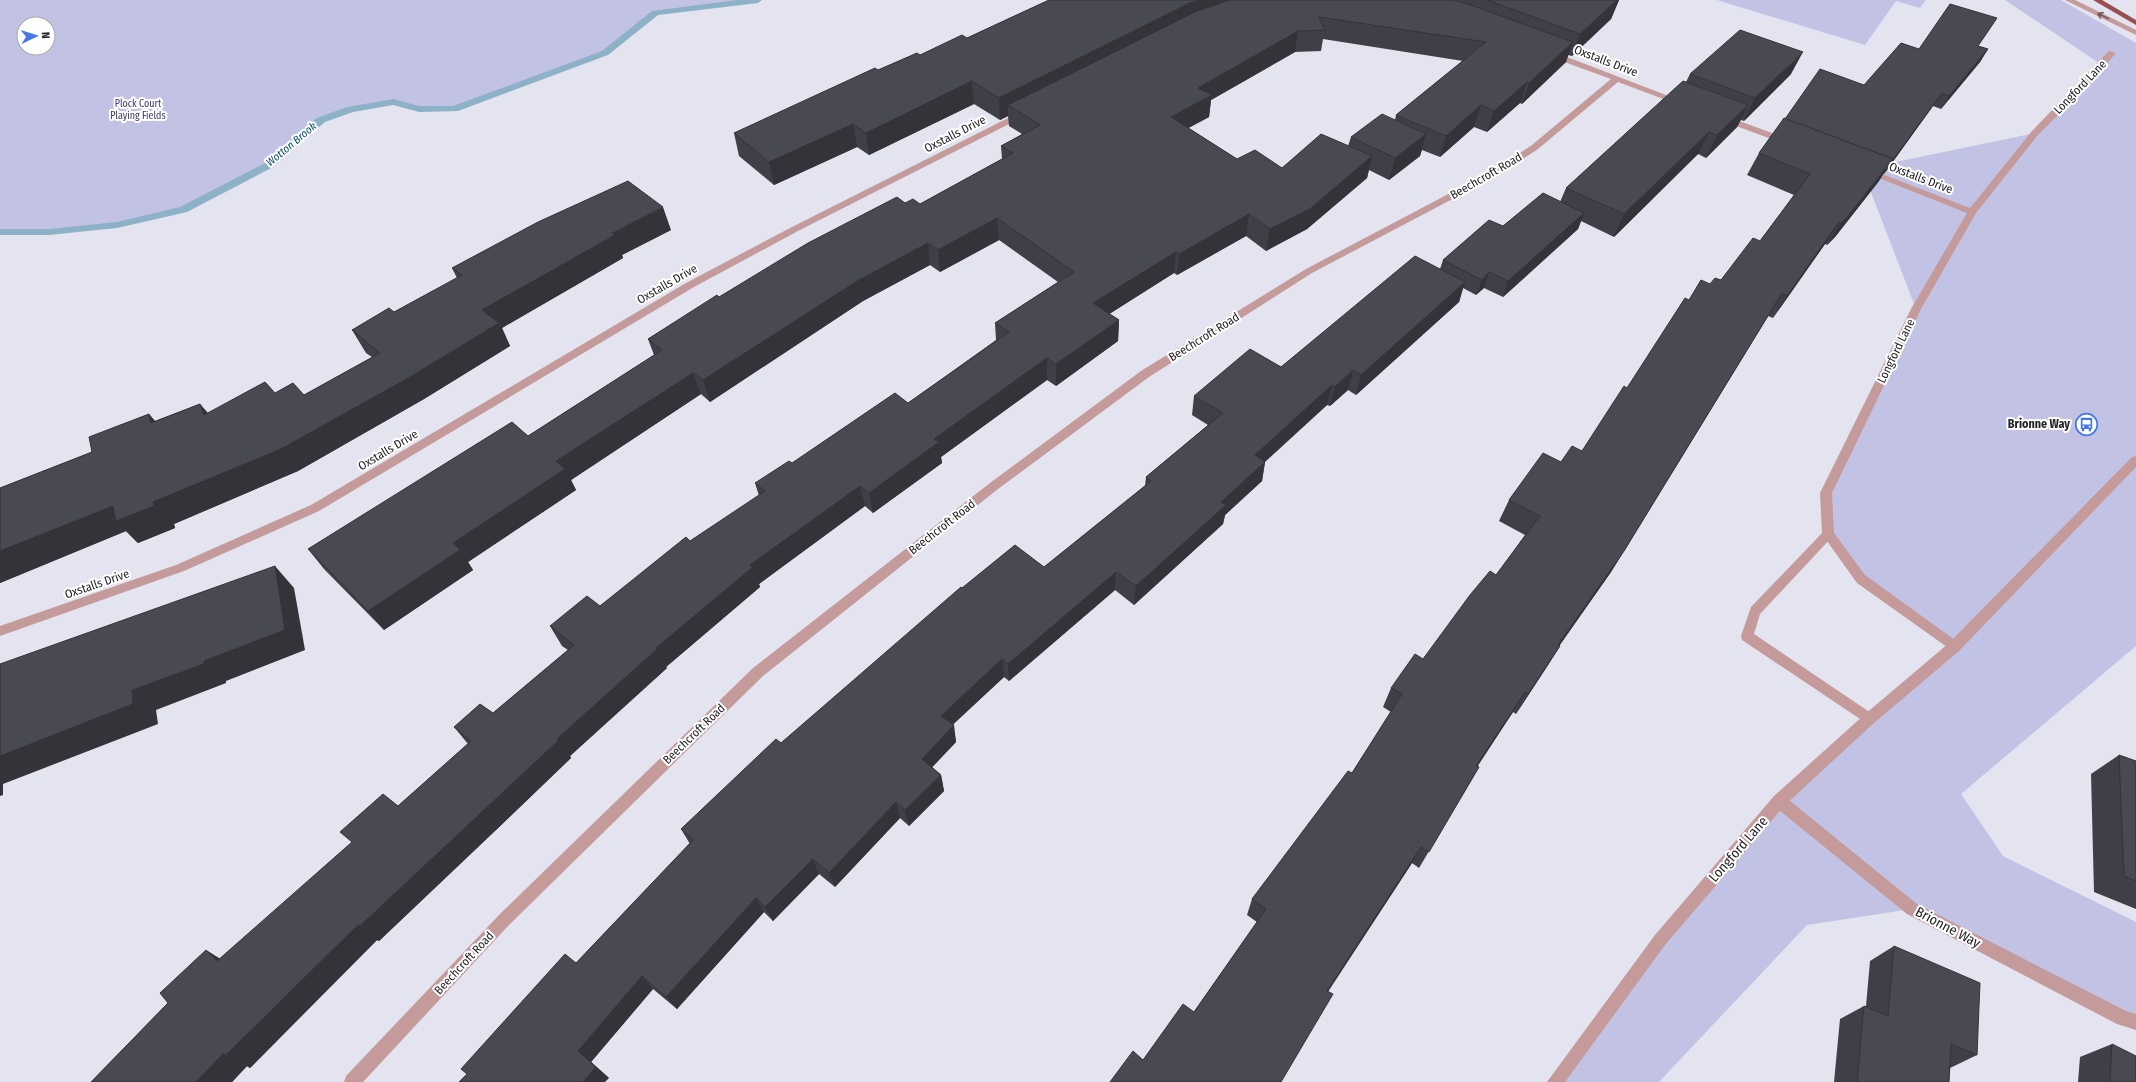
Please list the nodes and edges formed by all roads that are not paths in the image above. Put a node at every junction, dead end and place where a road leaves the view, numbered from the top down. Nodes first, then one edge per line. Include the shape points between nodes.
1 (2069, 0) edge
2 (2097, 0) edge
3 (2136, 23) edge
4 (2136, 33) edge
5 (1545, 51) edge
6 (2112, 53) dead end
7 (1616, 79) junction
8 (1691, 106) edge
9 (1029, 111) edge
10 (1713, 114) edge
11 (1795, 145) edge
12 (1855, 167) edge
13 (1972, 212) junction
14 (2136, 460) edge
15 (1828, 534) junction
16 (0, 631) edge
17 (1954, 647) junction
18 (1869, 719) junction
19 (1779, 801) junction
20 (2136, 1022) edge
21 (352, 1082) edge
22 (1555, 1082) edge

4 -> 1 street
2 - 3 highway
5 - 7 street, Oxstalls Drive
6 - 13 street, Longford Lane via 2035,133
7 - 8 street, Oxstalls Drive
7 - 21 street, Beechcroft Road via 1534,147 1497,172 1309,271 1145,374 994,486 758,672 504,920
9 - 16 street, Oxstalls Drive via 690,285 315,508 180,568
10 - 11 street
12 - 13 street, Oxstalls Drive
13 - 15 street, Longford Lane via 1916,309 1826,493
14 - 17 street, Longford Lane
15 - 17 street via 1861,579
15 - 18 street via 1756,611 1747,636
17 - 18 street, Longford Lane
18 - 19 street, Longford Lane
19 - 20 street, Brionne Way via 1912,909 2123,1018
19 - 22 street, Longford Lane via 1660,940

